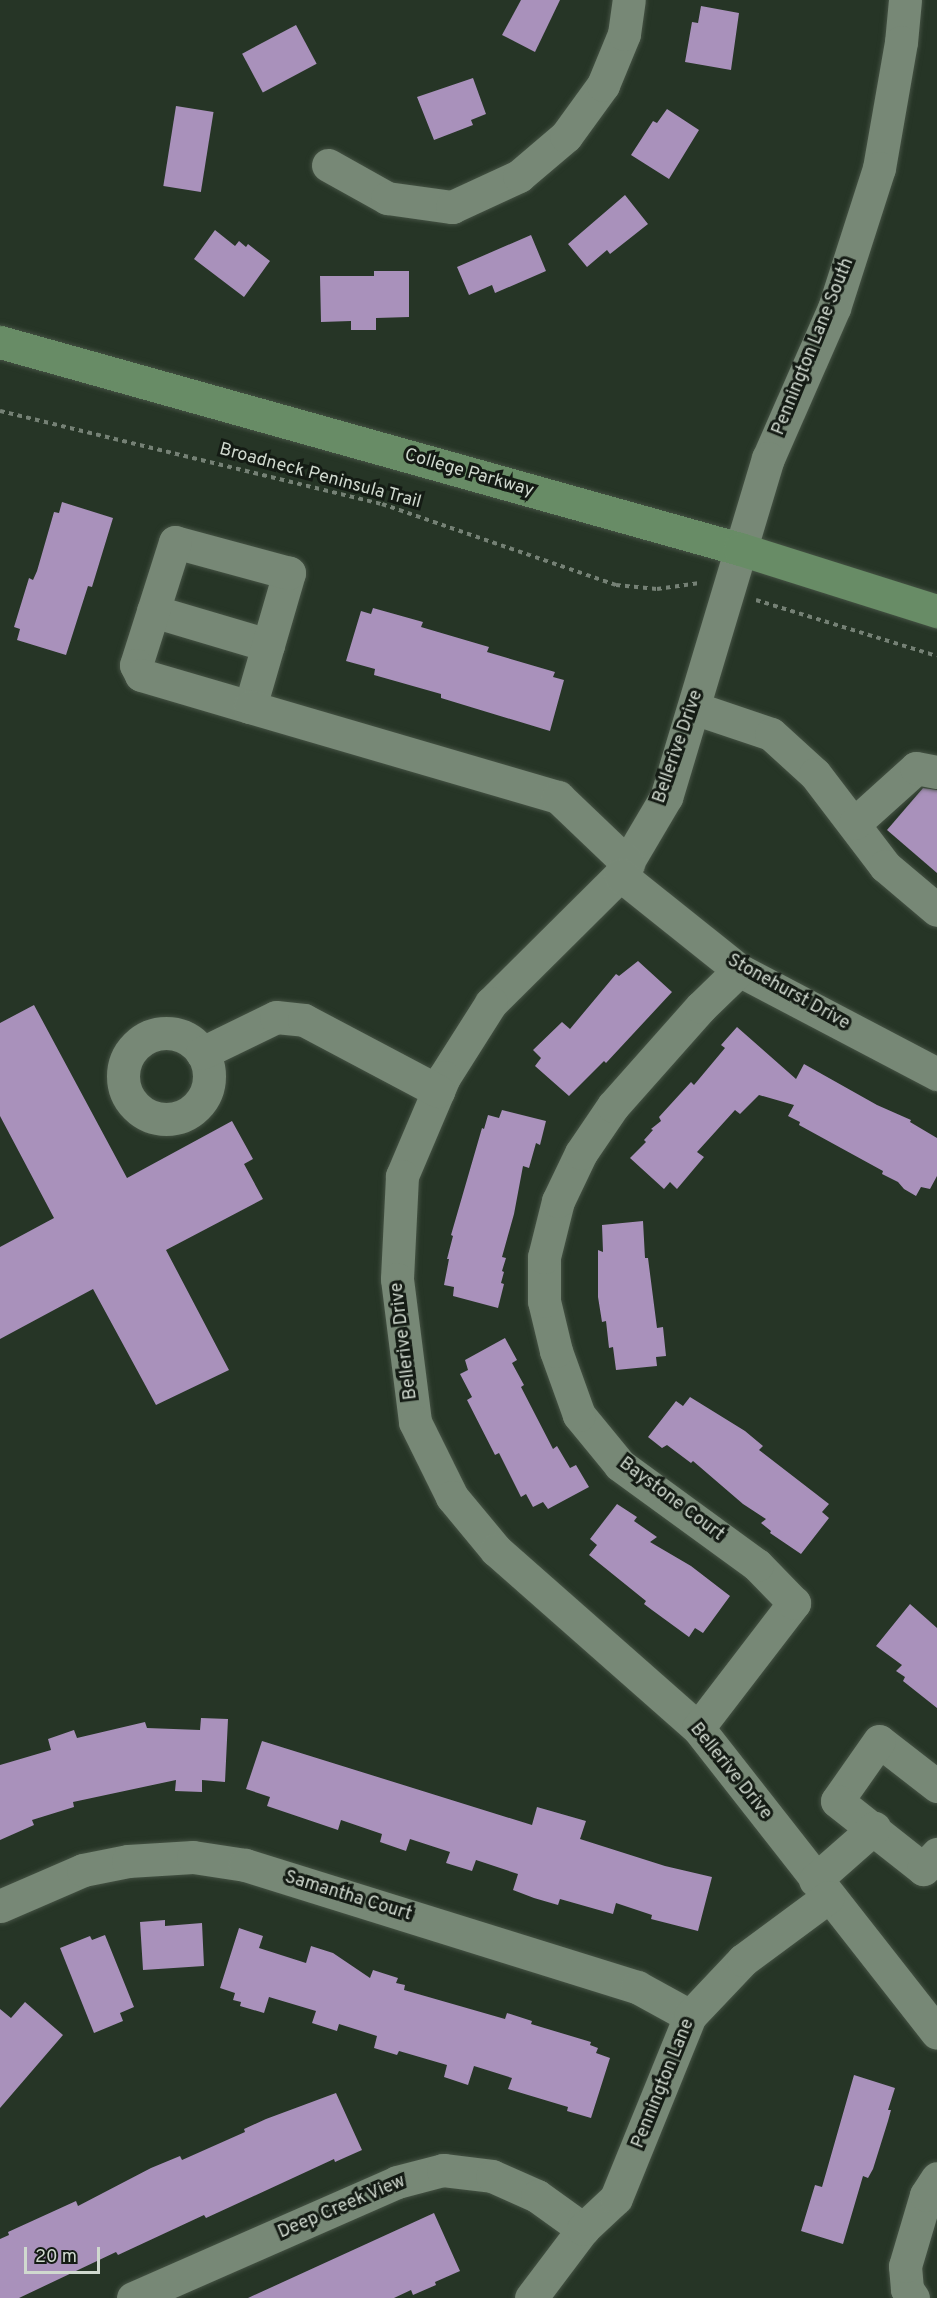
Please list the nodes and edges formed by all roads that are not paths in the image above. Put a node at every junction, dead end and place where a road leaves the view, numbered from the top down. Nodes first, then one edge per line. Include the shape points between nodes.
1 (629, 0) edge
2 (904, 0) edge
3 (328, 165) dead end
4 (0, 342) edge
5 (740, 549) junction
6 (153, 611) junction
7 (937, 611) edge
8 (268, 645) junction
9 (250, 707) junction
10 (694, 708) junction
11 (937, 772) edge
12 (855, 823) junction
13 (624, 869) junction
14 (937, 910) edge
15 (739, 970) junction
16 (202, 1053) dead end
17 (937, 1074) edge
18 (438, 1091) junction
19 (698, 1728) junction
20 (937, 1786) edge
21 (874, 1828) junction
22 (937, 1854) edge
23 (821, 1888) junction
24 (0, 1906) edge
25 (690, 2016) junction
26 (937, 2033) edge
27 (937, 2178) edge
28 (583, 2229) junction
29 (133, 2298) edge
30 (531, 2298) edge
31 (913, 2298) edge

1 - 3 street via 624,33 603,85 567,136 519,176 452,207 387,198
2 - 5 street, Pennington Lane South via 901,42 876,178 834,308 768,458
4 - 5 main road, College Parkway
5 - 7 main road, College Parkway
5 - 10 street, Bellerive Drive
6 - 8 street
6 - 8 street, Stonehurst Drive via 174,542 289,573
6 - 9 street, Stonehurst Drive via 136,665 141,675
8 - 9 street
9 - 13 street, Stonehurst Drive via 558,797
10 - 12 street via 771,734 815,774
10 - 13 street, Bellerive Drive via 666,797
11 - 12 street via 916,768
12 - 14 street via 885,866
13 - 15 street, Stonehurst Drive
13 - 18 street, Bellerive Drive via 491,1003
15 - 17 street, Stonehurst Drive
15 - 19 street, Baystone Court via 613,1106 581,1153 558,1201 544,1257 544,1301 556,1351 579,1415 620,1465 757,1565 794,1603
16 - 18 street via 276,1017 304,1020
18 - 19 street, Bellerive Drive via 402,1176 400,1210 397,1280 419,1432 452,1497 496,1550
19 - 23 street, Bellerive Drive
20 - 21 street via 879,1741 837,1801
21 - 22 street via 923,1869
21 - 23 street, Pennington Lane
23 - 25 street, Pennington Lane via 743,1959
23 - 26 street, Bellerive Drive
24 - 25 street, Samantha Court via 83,1870 128,1861 204,1858 245,1865 637,1988
25 - 28 street, Pennington Lane via 616,2198
27 - 31 street via 926,2195 905,2266 907,2289
28 - 29 street, Deep Creek View via 537,2196 492,2175 443,2170 397,2182
28 - 30 street, Pennington Lane

